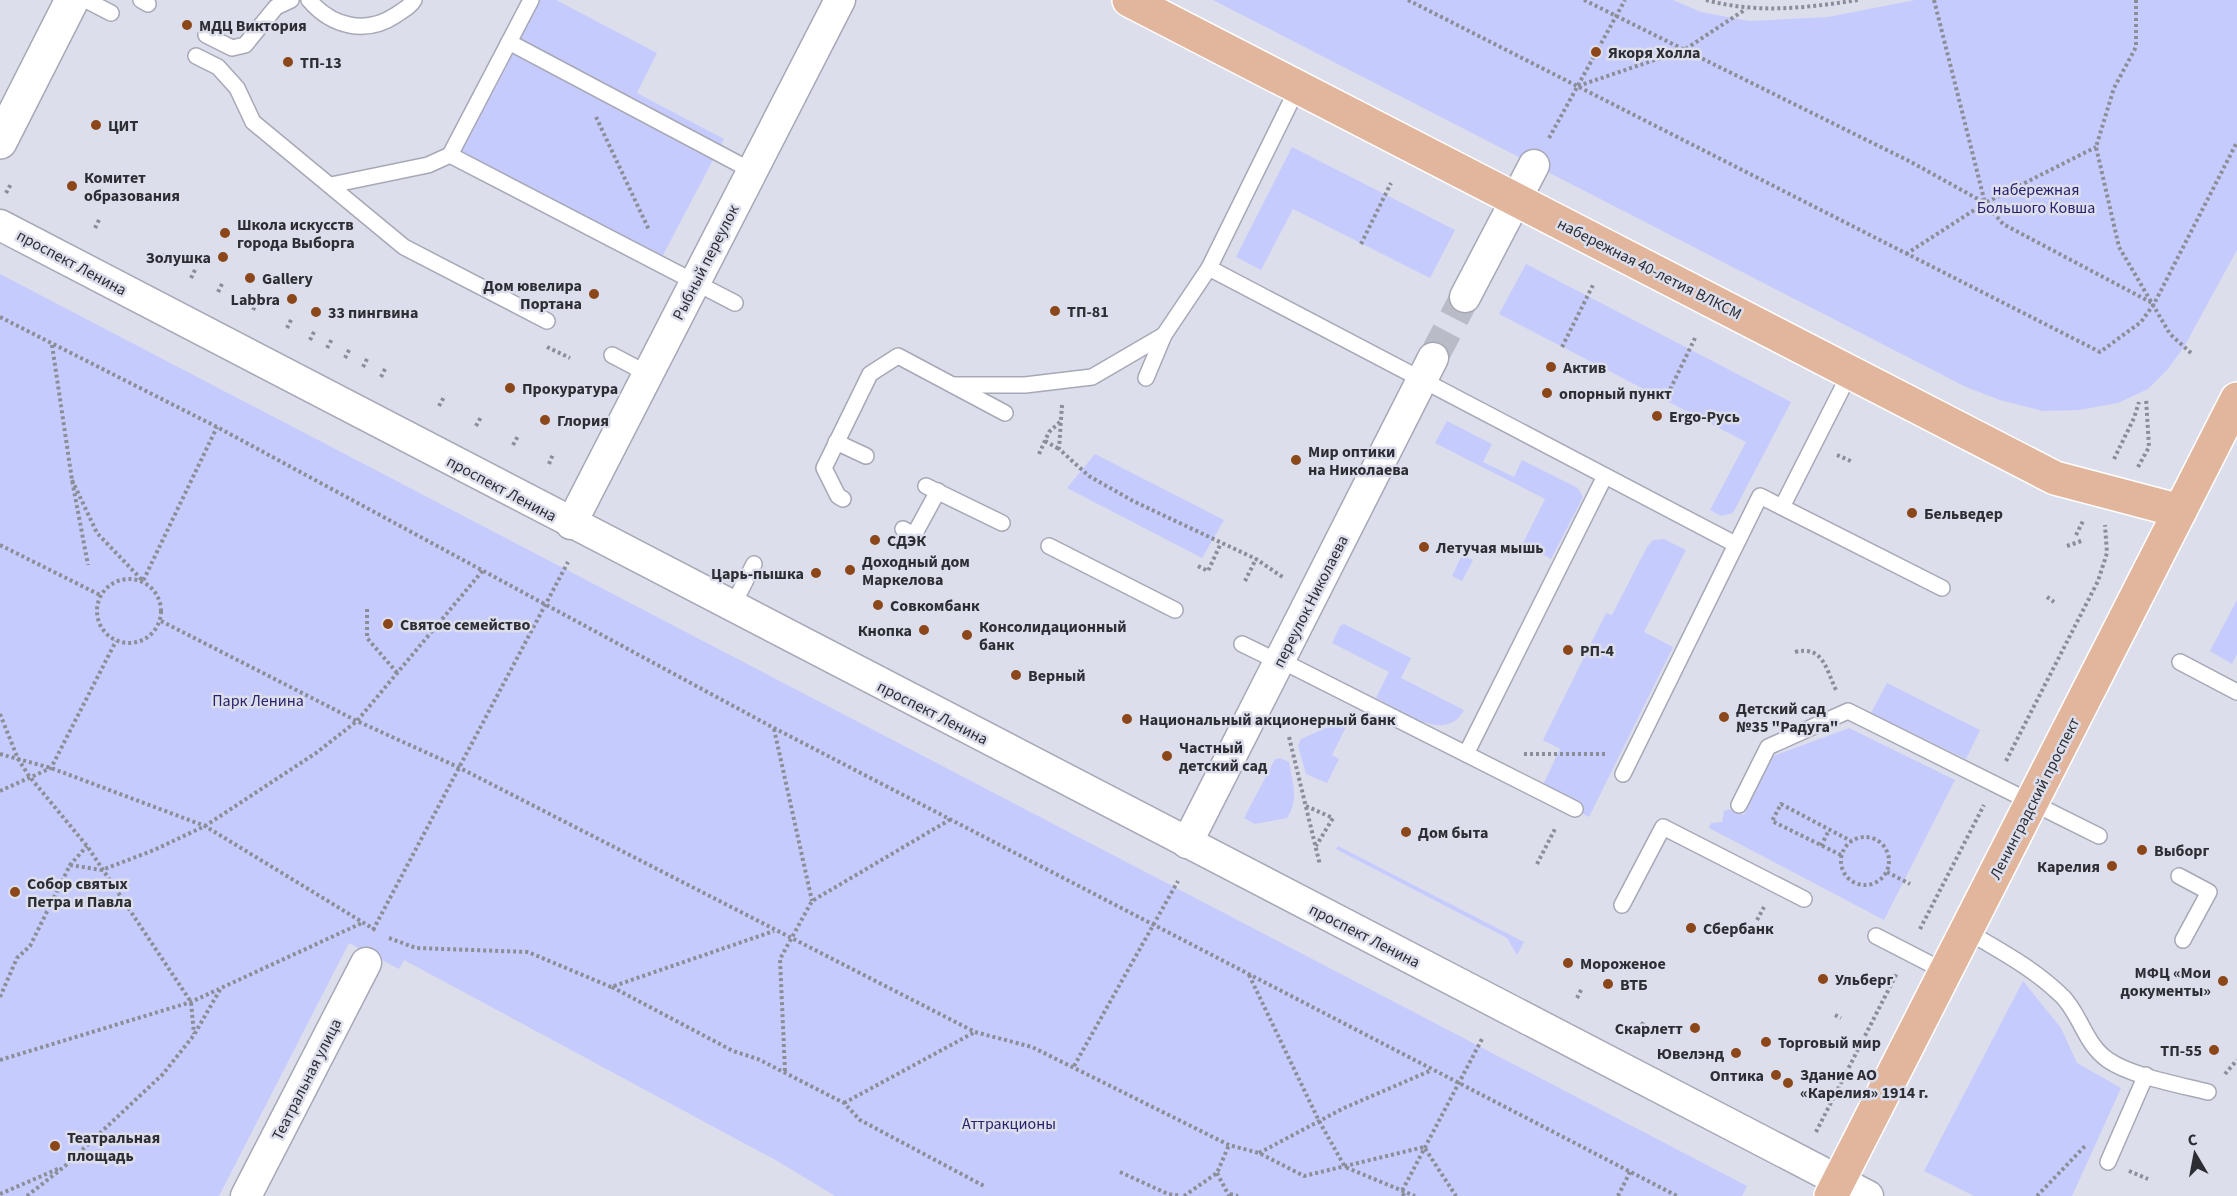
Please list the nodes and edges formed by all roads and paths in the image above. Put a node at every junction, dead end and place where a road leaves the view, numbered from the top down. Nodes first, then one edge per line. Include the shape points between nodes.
1 (72, 0) edge
2 (86, 0) edge
3 (291, 0) edge
4 (309, 0) edge
5 (414, 0) edge
6 (531, 0) edge
7 (840, 0) edge
8 (1129, 0) edge
9 (1408, 0) edge
10 (1584, 0) edge
11 (1625, 0) edge
12 (1706, 0) edge
13 (1858, 0) edge
14 (1934, 0) edge
15 (2136, 0) edge
16 (1746, 9) junction
17 (111, 13) dead end
18 (1616, 16) junction
19 (207, 34) dead end
20 (509, 42) junction
21 (1684, 50) junction
22 (196, 56) dead end
23 (572, 75) junction
24 (1578, 86) junction
25 (1298, 87) junction
26 (0, 142) edge
27 (2237, 142) edge
28 (2096, 147) junction
29 (450, 155) junction
30 (1534, 165) joint
31 (752, 171) junction
32 (1391, 183) dead end
33 (331, 185) junction
34 (1515, 198) junction
35 (1985, 203) junction
36 (100, 218) dead end
37 (0, 225) edge
38 (95, 228) dead end
39 (1361, 244) dead end
40 (166, 252) dead end
41 (1905, 254) junction
42 (161, 262) dead end
43 (665, 266) junction
44 (196, 268) dead end
45 (1209, 268) junction
46 (191, 278) dead end
47 (223, 282) dead end
48 (695, 282) junction
49 (1593, 285) dead end
50 (218, 292) dead end
51 (248, 295) dead end
52 (1465, 297) tunnel mouth
53 (258, 300) dead end
54 (735, 303) dead end
55 (2154, 304) junction
56 (242, 305) dead end
57 (253, 310) dead end
58 (0, 317) edge
59 (292, 318) dead end
60 (547, 321) dead end
61 (287, 328) dead end
62 (315, 330) dead end
63 (1164, 335) junction
64 (1695, 338) dead end
65 (332, 339) dead end
66 (310, 340) dead end
67 (52, 345) junction
68 (1562, 347) dead end
69 (327, 348) dead end
70 (350, 348) dead end
71 (552, 349) dead end
72 (2191, 353) dead end
73 (612, 355) dead end
74 (368, 357) dead end
75 (345, 358) dead end
76 (570, 358) dead end
77 (363, 367) dead end
78 (386, 367) dead end
79 (1428, 369) junction
80 (1851, 371) junction
81 (648, 374) junction
82 (381, 377) dead end
83 (1146, 378) dead end
84 (1064, 381) junction
85 (953, 386) junction
86 (444, 397) dead end
87 (2237, 399) edge
88 (1665, 400) dead end
89 (438, 406) dead end
90 (1005, 413) dead end
91 (481, 417) dead end
92 (1061, 421) junction
93 (476, 426) dead end
94 (217, 427) junction
95 (518, 436) dead end
96 (1045, 441) junction
97 (836, 442) junction
98 (513, 446) dead end
99 (1059, 449) junction
100 (553, 454) dead end
101 (1039, 454) dead end
102 (1838, 455) dead end
103 (866, 456) dead end
104 (1853, 462) dead end
105 (549, 464) dead end
106 (1605, 476) junction
107 (72, 480) junction
108 (843, 499) dead end
109 (1782, 507) junction
110 (2180, 510) junction
111 (1002, 523) dead end
112 (571, 524) junction
113 (903, 529) dead end
114 (2085, 540) dead end
115 (1221, 543) junction
116 (1735, 544) junction
117 (0, 546) edge
118 (1049, 546) dead end
119 (2067, 546) dead end
120 (1256, 559) junction
121 (568, 562) dead end
122 (754, 564) dead end
123 (88, 565) dead end
124 (1198, 566) dead end
125 (484, 569) junction
126 (1284, 578) dead end
127 (143, 581) junction
128 (1245, 581) dead end
129 (1942, 588) dead end
130 (100, 595) junction
131 (2047, 597) dead end
132 (2054, 602) dead end
133 (545, 604) junction
134 (732, 607) junction
135 (367, 609) dead end
136 (1175, 610) dead end
137 (161, 621) junction
138 (116, 641) junction
139 (1242, 644) dead end
140 (1795, 652) dead end
141 (1280, 661) junction
142 (2180, 662) dead end
143 (398, 674) junction
144 (2237, 692) edge
145 (1848, 711) junction
146 (0, 714) edge
147 (357, 721) junction
148 (774, 728) junction
149 (1289, 737) dead end
150 (0, 754) edge
151 (1466, 754) junction
152 (1632, 754) junction
153 (18, 759) junction
154 (458, 767) junction
155 (51, 768) junction
156 (1623, 774) dead end
157 (29, 776) junction
158 (0, 790) edge
159 (2031, 803) junction
160 (1740, 805) dead end
161 (1305, 806) junction
162 (1571, 807) joint
163 (951, 819) junction
164 (205, 826) junction
165 (1829, 830) junction
166 (2098, 836) dead end
167 (1851, 841) junction
168 (1187, 843) junction
169 (87, 846) junction
170 (1315, 846) junction
171 (1821, 846) junction
172 (1841, 855) junction
173 (1537, 864) dead end
174 (70, 865) junction
175 (1320, 865) dead end
176 (102, 870) junction
177 (1887, 872) junction
178 (2179, 876) dead end
179 (1178, 881) dead end
180 (1910, 884) dead end
181 (28, 898) dead end
182 (1804, 899) dead end
183 (1767, 900) dead end
184 (812, 901) junction
185 (1622, 905) dead end
186 (48, 908) junction
187 (1757, 920) dead end
188 (363, 922) junction
189 (1155, 925) junction
190 (374, 929) junction
191 (1965, 930) junction
192 (775, 931) junction
193 (1876, 936) dead end
194 (789, 938) junction
195 (2183, 940) dead end
196 (368, 950) joint
197 (1944, 971) junction
198 (1248, 974) junction
199 (611, 987) junction
200 (221, 988) junction
201 (1582, 988) dead end
202 (0, 997) edge
203 (1577, 998) dead end
204 (191, 1002) junction
205 (1835, 1015) dead end
206 (1841, 1018) dead end
207 (1644, 1021) dead end
208 (1639, 1030) dead end
209 (975, 1032) junction
210 (194, 1035) junction
211 (1482, 1040) dead end
212 (1822, 1040) dead end
213 (1828, 1043) dead end
214 (0, 1060) edge
215 (1074, 1066) junction
216 (1432, 1069) junction
217 (785, 1072) junction
218 (2146, 1075) junction
219 (1458, 1084) junction
220 (2208, 1092) dead end
221 (844, 1103) junction
222 (1319, 1121) junction
223 (2090, 1137) dead end
224 (1229, 1145) junction
225 (1424, 1147) junction
226 (1259, 1153) junction
227 (2108, 1162) dead end
228 (65, 1166) junction
229 (1345, 1167) junction
230 (1120, 1172) dead end
231 (1630, 1172) junction
232 (1217, 1173) junction
233 (984, 1186) dead end
234 (1835, 1188) edge
235 (1402, 1191) junction
236 (0, 1194) edge
237 (1230, 1195) edge
238 (27, 1196) edge
239 (246, 1196) edge
240 (1183, 1196) edge
241 (1238, 1196) edge
242 (1404, 1196) edge
243 (1415, 1196) edge
244 (1456, 1196) edge
245 (1618, 1196) edge
246 (1677, 1196) edge
247 (1868, 1196) edge
248 (2037, 1196) edge

1 - 26 street
2 - 17 lane
3 - 19 lane via 276,6 245,45 232,48
4 - 5 lane via 320,13 348,27 360,27 382,24
6 - 20 lane
7 - 31 street, Рыбный переулок
8 - 25 main road, набережная 40-летия ВЛКСМ
9 - 24 path
10 - 18 path
11 - 18 path
12 - 16 path
13 - 16 path via 1801,9
14 - 35 path
15 - 28 path via 2136,47 2114,88
16 - 21 path
18 - 21 path
18 - 24 path
20 - 23 lane
20 - 29 lane
21 - 24 path
21 - 35 path via 1911,162
22 - 33 lane via 218,67 237,88 254,122
23 - 31 lane
23 - 43 path via 590,102
24 - 30 path
24 - 41 path
25 - 34 main road, набережная 40-летия ВЛКСМ
25 - 45 lane
27 - 55 path
28 - 35 path
28 - 55 path via 2119,247
29 - 33 lane via 428,165
29 - 43 lane
30 - 34 street
31 - 48 street, Рыбный переулок
32 - 39 path
33 - 60 lane via 404,247
34 - 52 street
34 - 80 main road, набережная 40-летия ВЛКСМ
35 - 41 path
35 - 55 path via 2003,224
36 - 38 path
37 - 112 street, проспект Ленина
40 - 42 path
41 - 55 path via 2100,352 2141,322
43 - 48 lane
44 - 46 path
45 - 63 lane
45 - 79 lane
47 - 50 path
48 - 54 lane
48 - 81 street, Рыбный переулок
49 - 68 path
51 - 56 path
53 - 57 path
55 - 72 path via 2170,334
58 - 67 path
59 - 61 path
62 - 66 path
63 - 83 lane
63 - 84 lane via 1092,377
64 - 88 path
65 - 69 path
67 - 94 path
67 - 107 path
70 - 75 path
71 - 76 path
73 - 81 lane
74 - 77 path
78 - 82 path
79 - 106 lane
79 - 141 street, переулок Николаева
80 - 109 lane
80 - 110 main road, набережная 40-летия ВЛКСМ via 2055,478
81 - 112 street, Рыбный переулок
84 - 85 lane
84 - 92 path
85 - 90 lane
85 - 97 lane via 898,356 870,374
86 - 89 path
87 - 110 main road, Ленинградский проспект
91 - 93 path
92 - 96 path
92 - 99 path
94 - 125 path
94 - 127 path
95 - 98 path
96 - 99 path
96 - 101 path
97 - 103 lane
97 - 108 lane via 824,468
99 - 115 path via 1089,476
100 - 105 path
102 - 104 path
106 - 116 lane
106 - 151 lane
107 - 123 path
107 - 127 path via 97,533
109 - 116 lane via 1760,496
109 - 129 lane
110 - 159 main road, Ленинградский проспект
111 - 113 lane via 932,488 914,535
112 - 134 street, проспект Ленина
114 - 119 path
115 - 120 path
115 - 124 path via 1208,571
116 - 152 lane
117 - 130 path
118 - 136 lane
120 - 126 path
120 - 128 path
121 - 133 path
122 - 134 lane
125 - 133 path
125 - 143 path
127 - 130 path via 119,580
127 - 137 path via 155,591 162,605
130 - 138 path via 96,613 102,630
131 - 132 path
133 - 148 path
133 - 154 path
134 - 168 street, проспект Ленина
135 - 143 path via 367,638
137 - 138 path via 151,636 134,644
137 - 147 path
138 - 155 path
139 - 141 lane
140 - 145 path via 1808,649 1818,654
141 - 151 lane
141 - 168 street, переулок Николаева
142 - 144 lane
143 - 147 path
145 - 159 lane
145 - 160 lane via 1768,747
146 - 153 path
147 - 154 path
147 - 164 path via 316,753
148 - 163 path
148 - 184 path
149 - 161 path
150 - 153 path
151 - 152 path
151 - 162 lane
152 - 156 lane
153 - 155 path
153 - 157 path
154 - 190 path
154 - 192 path
155 - 157 path
155 - 164 path
157 - 158 path
157 - 169 path
159 - 166 lane
159 - 191 main road, Ленинградский проспект
161 - 170 path
161 - 170 path via 1333,818
162 - 173 path
163 - 184 path
163 - 189 path
164 - 176 path
164 - 188 path
165 - 167 path
165 - 171 path
165 - 171 path via 1781,804 1772,821
167 - 172 path
167 - 177 path via 1864,836 1877,839 1888,854
168 - 234 street, проспект Ленина
169 - 174 path
169 - 176 path
170 - 175 path
171 - 172 path
172 - 177 path via 1842,869 1851,881 1864,885 1877,882
174 - 176 path
174 - 186 path
176 - 204 path
177 - 180 path
178 - 195 lane via 2209,892
179 - 189 path
181 - 186 path
182 - 185 lane via 1663,827
183 - 187 path
184 - 194 path
186 - 202 path via 30,946 17,958
188 - 190 path
188 - 200 path
189 - 198 path
189 - 215 path
190 - 196 path
190 - 199 path via 416,948 528,952
191 - 197 main road, Ленинградский проспект
191 - 218 lane via 2029,968 2065,999 2087,1039 2108,1060
192 - 194 path
192 - 199 path
193 - 197 lane
194 - 209 path
194 - 217 path via 780,959
196 - 239 street, Театральная улица
197 - 234 main road, Ленинградский проспект
198 - 216 path
198 - 222 path
199 - 217 path via 733,1051
200 - 204 path
200 - 210 path
201 - 203 path
204 - 210 path
204 - 214 path
205 - 206 path
207 - 208 path
209 - 215 path via 1032,1047
209 - 221 path
210 - 228 path via 163,1074
211 - 219 path
212 - 213 path
215 - 224 path
216 - 219 path
216 - 222 path
217 - 221 path
218 - 220 lane
218 - 227 lane
219 - 225 path
219 - 231 path
221 - 233 path via 860,1120
222 - 226 path
222 - 229 path
223 - 248 path via 2086,1146
224 - 226 path
224 - 232 path
225 - 229 path
225 - 235 path
225 - 244 path
226 - 229 path via 1304,1176
228 - 236 path
228 - 238 path
229 - 235 path
230 - 240 path via 1168,1194
231 - 245 path
231 - 246 path
232 - 237 path
232 - 240 path
234 - 247 street, проспект Ленина
235 - 242 path
235 - 243 path
237 - 241 path

